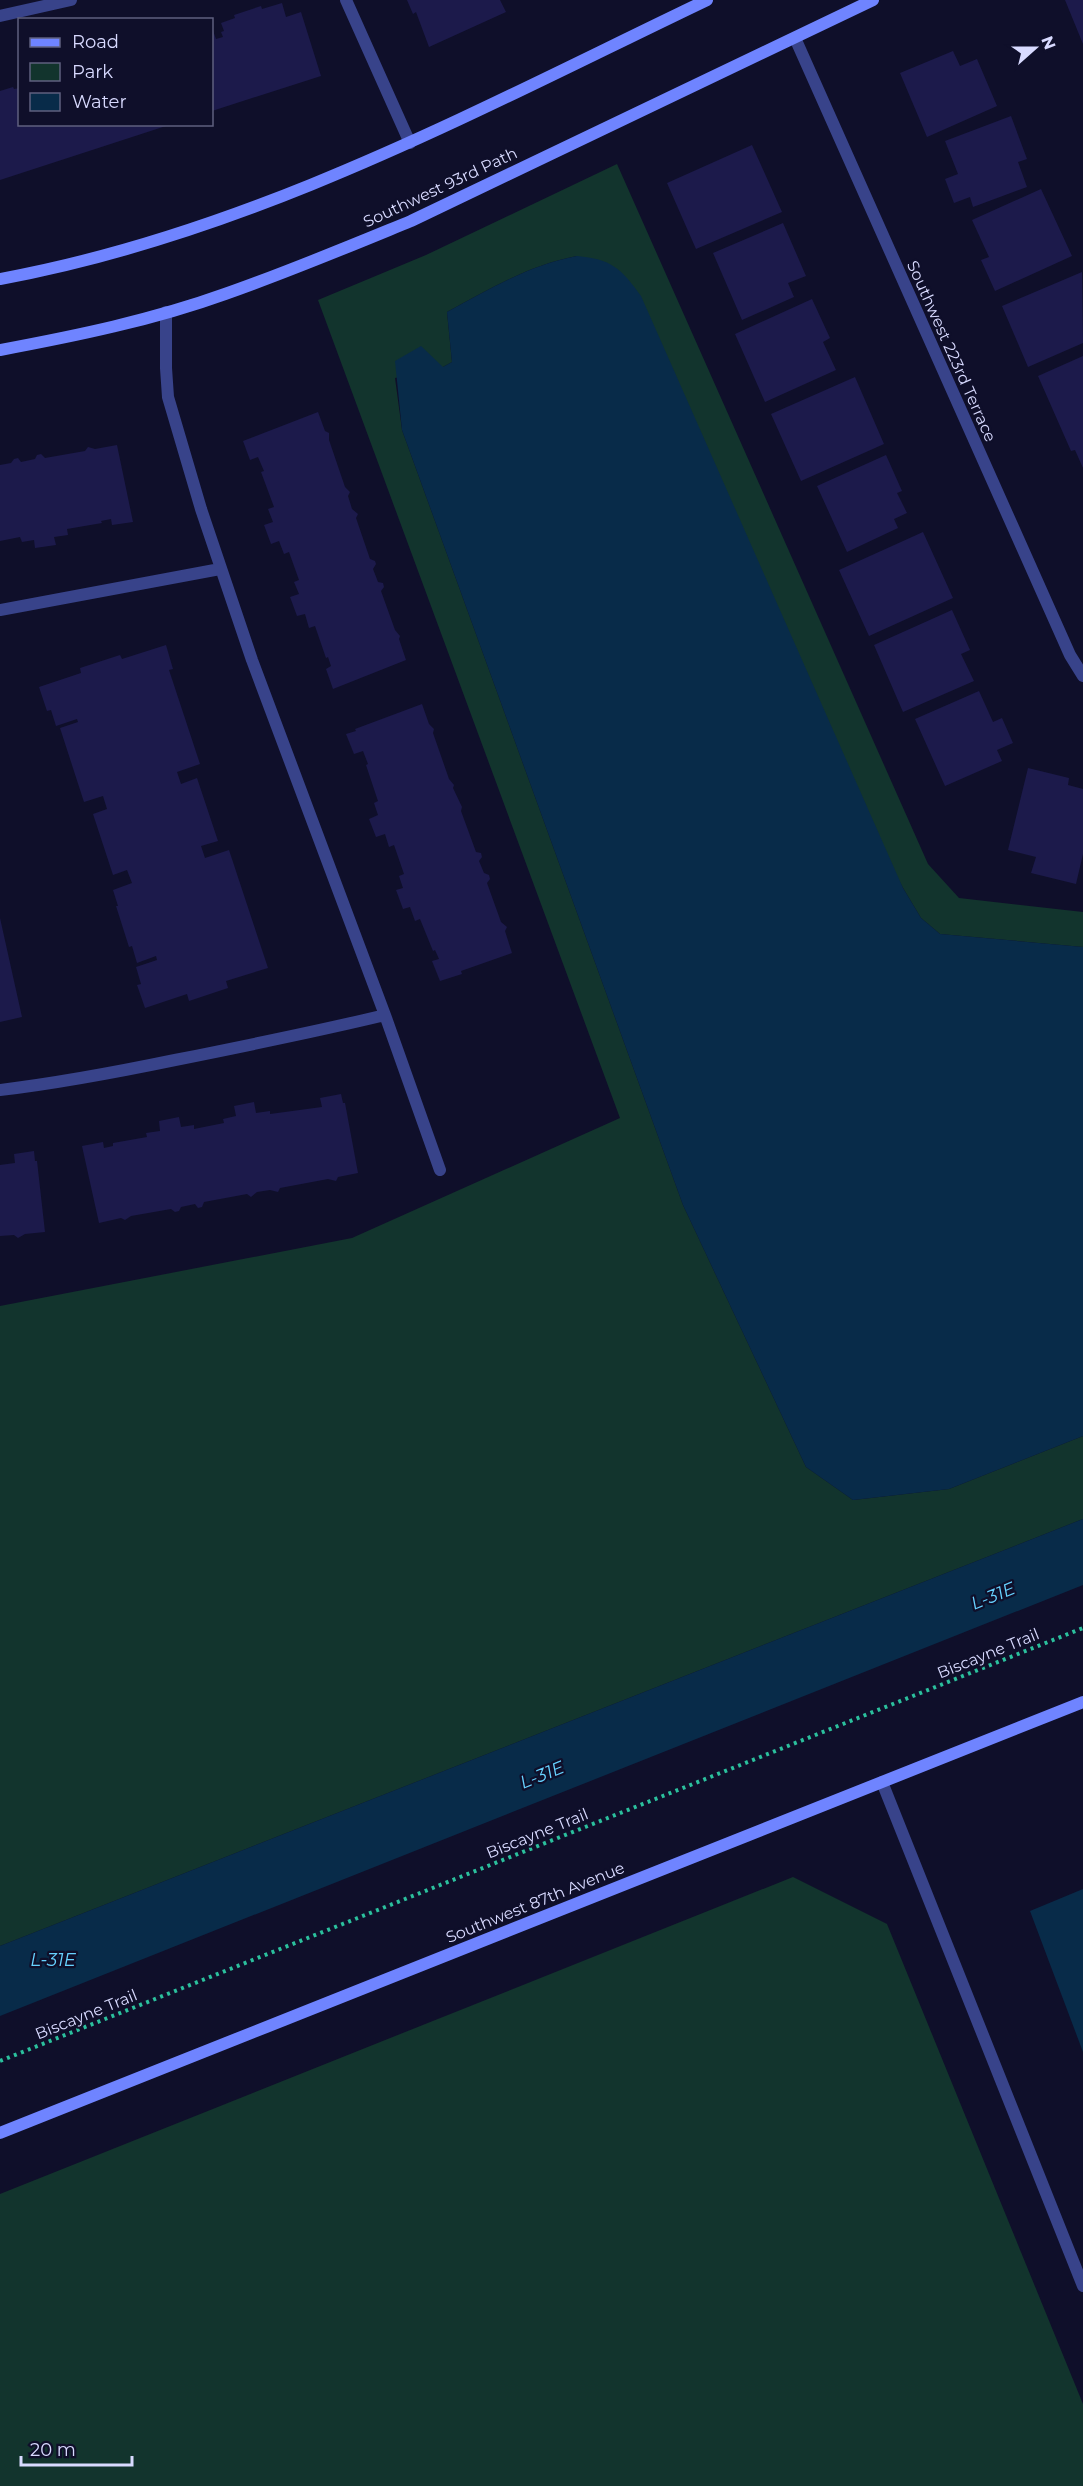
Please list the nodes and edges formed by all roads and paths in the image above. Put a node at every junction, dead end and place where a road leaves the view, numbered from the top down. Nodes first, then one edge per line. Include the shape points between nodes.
1 (70, 0) edge
2 (346, 0) edge
3 (707, 0) edge
4 (873, 0) edge
5 (0, 16) edge
6 (795, 38) junction
7 (410, 142) junction
8 (0, 279) edge
9 (166, 312) junction
10 (0, 350) edge
11 (220, 569) junction
12 (0, 610) edge
13 (1083, 676) edge
14 (385, 1015) junction
15 (0, 1090) edge
16 (440, 1170) dead end
17 (1083, 1628) edge
18 (1083, 1701) edge
19 (882, 1782) junction
20 (0, 2061) edge
21 (0, 2133) edge
22 (1083, 2286) edge

1 - 5 street
2 - 7 street
3 - 7 street
4 - 6 street, Southwest 93rd Path
6 - 9 street, Southwest 93rd Path via 411,220 224,295
6 - 13 street, Southwest 223rd Terrace via 1070,655
7 - 8 street via 332,177 205,225 140,246
9 - 10 street, Southwest 93rd Path
9 - 11 street via 168,397
11 - 12 street
11 - 14 street
14 - 15 street via 124,1071
14 - 16 street
17 - 20 path, Biscayne Trail
18 - 19 street, Southwest 87th Avenue
19 - 21 street, Southwest 87th Avenue
19 - 22 street

